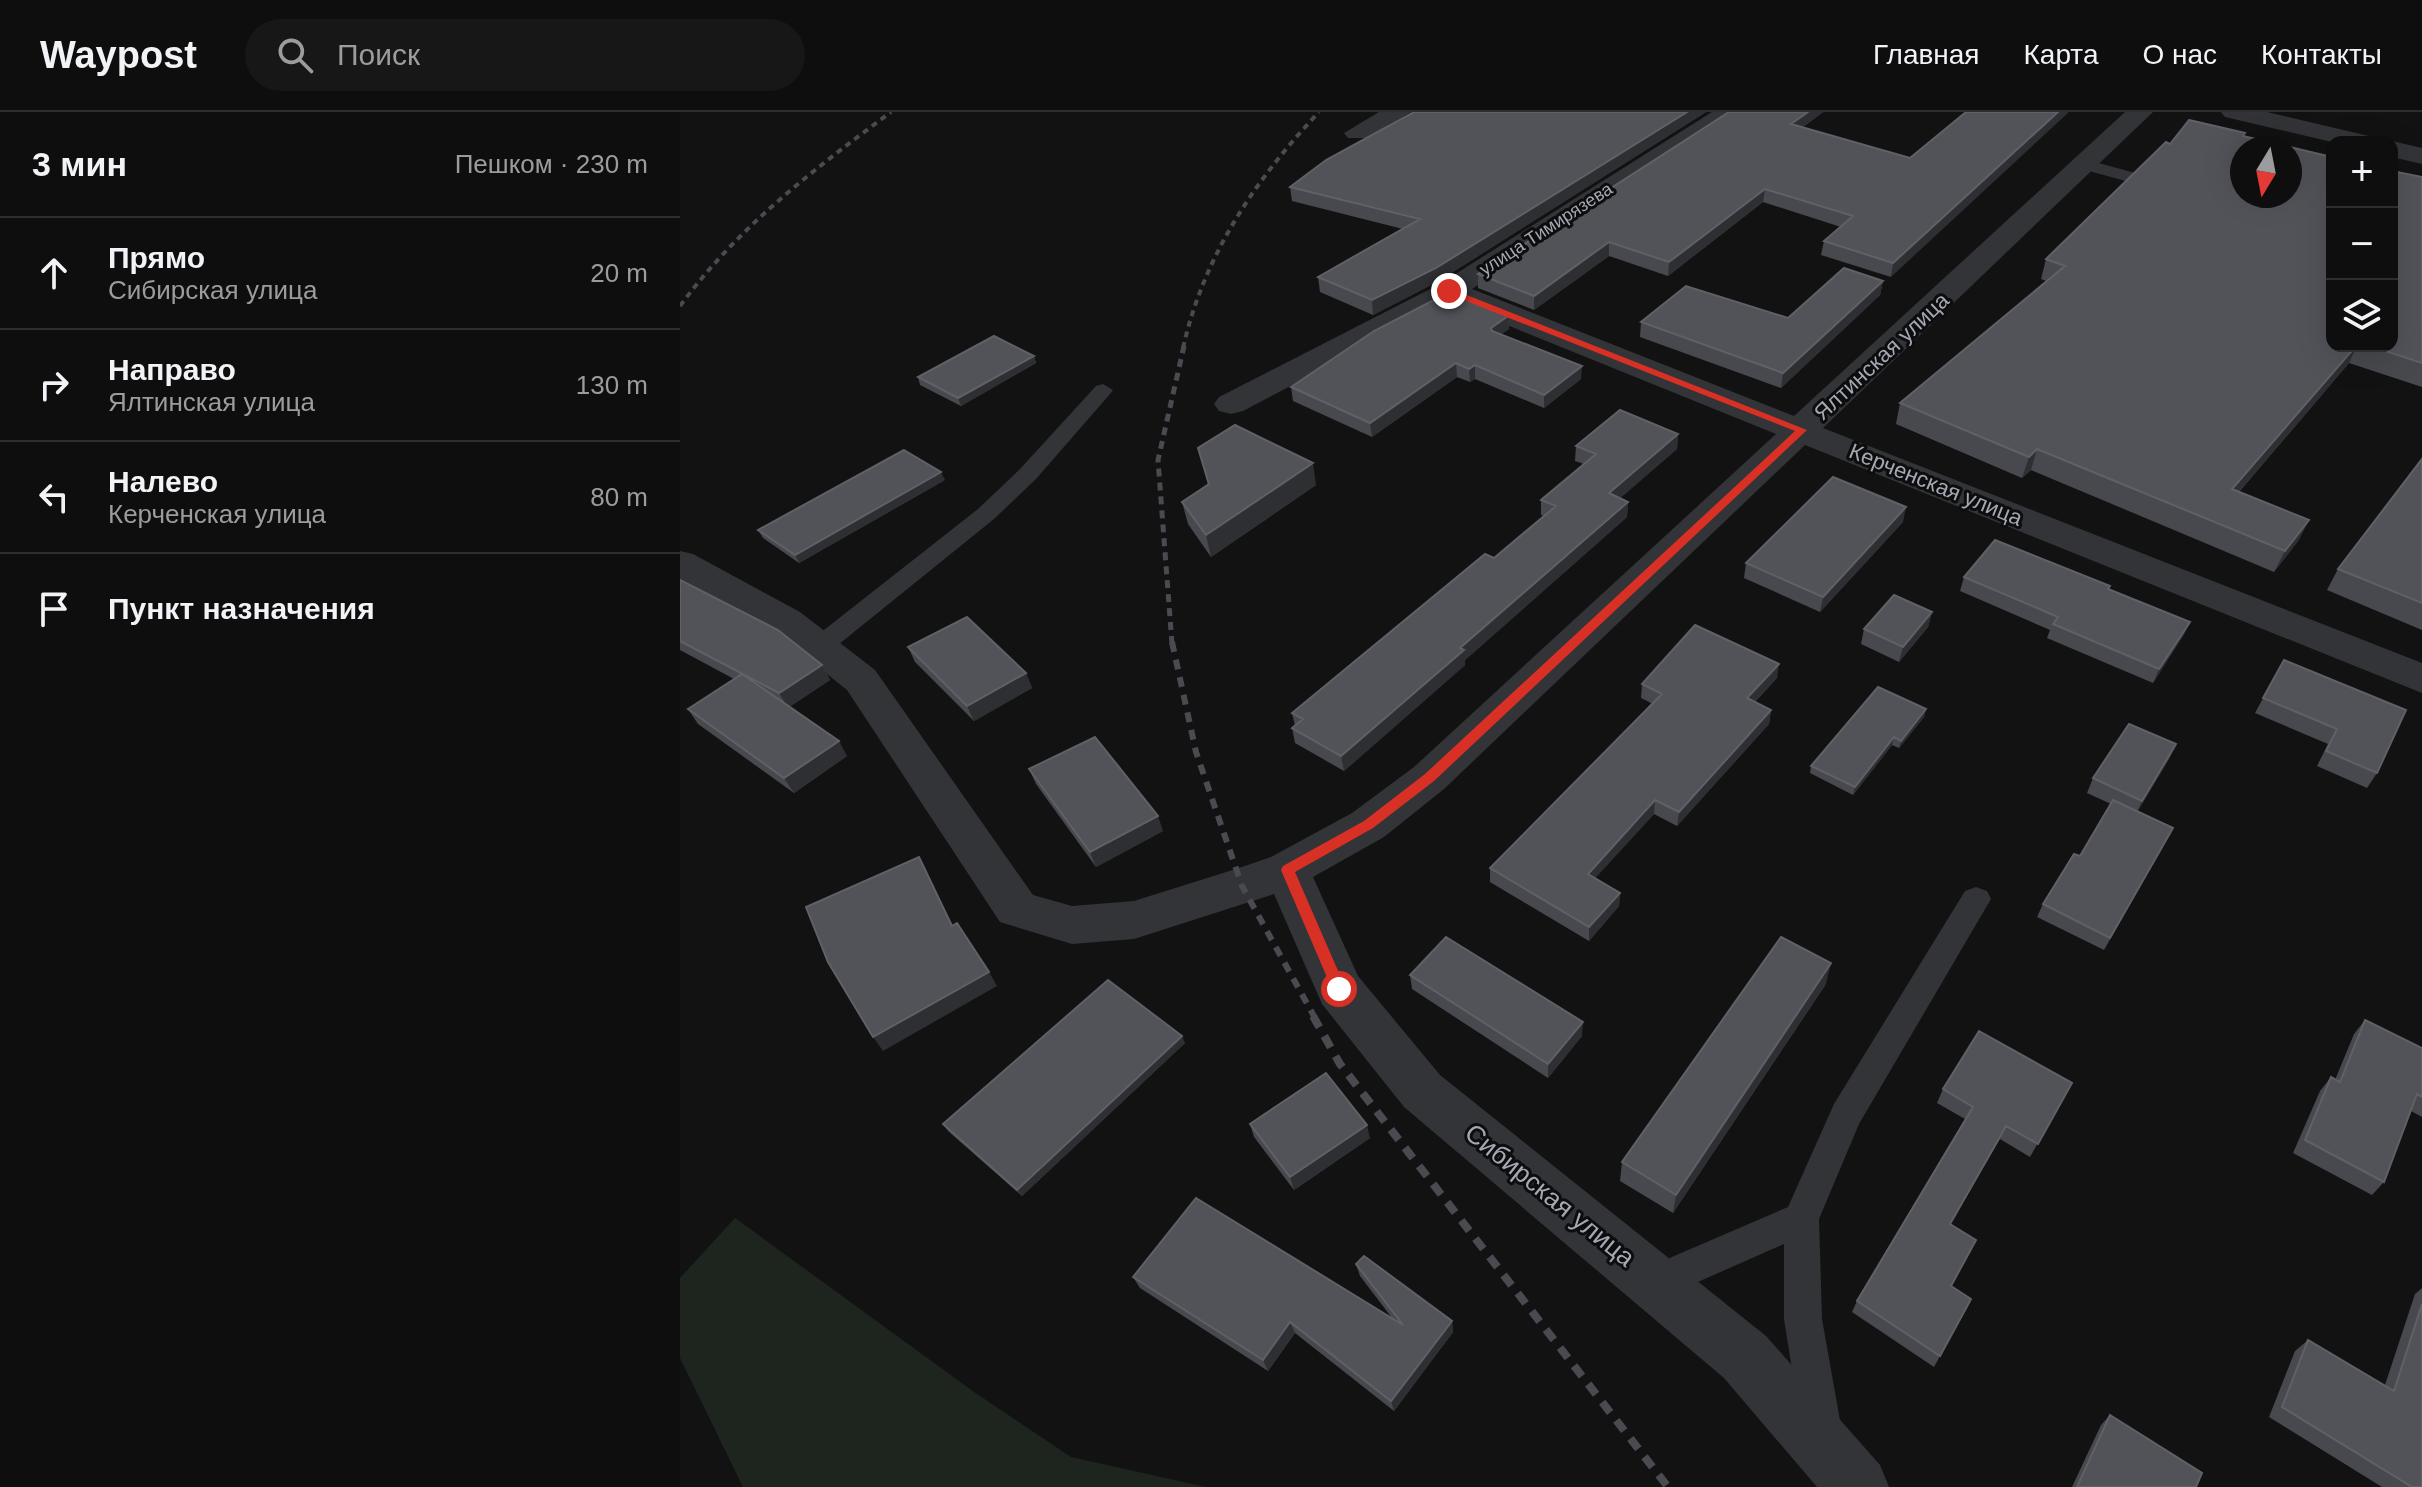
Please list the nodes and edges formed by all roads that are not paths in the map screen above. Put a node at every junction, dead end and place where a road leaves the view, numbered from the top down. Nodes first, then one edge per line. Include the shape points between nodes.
1 (1398, 112) edge
2 (1729, 112) edge
3 (2140, 112) edge
4 (2234, 112) edge
5 (1357, 133) dead end
6 (2338, 136) edge
7 (2398, 150) edge
8 (2422, 156) edge
9 (2084, 164) junction
10 (2133, 178) edge
11 (1449, 291) junction
12 (1103, 390) dead end
13 (1231, 404) dead end
14 (1802, 430) junction
15 (680, 563) edge
16 (819, 647) junction
17 (2422, 679) edge
18 (1287, 870) junction
19 (1976, 899) dead end
20 (1801, 1219) junction
21 (1657, 1282) junction
22 (1823, 1443) junction
23 (1858, 1487) edge

1 - 5 street
2 - 11 street, улица Тимирязева
3 - 9 street, Ялтинская улица
4 - 6 street
7 - 8 street
9 - 10 lane
9 - 14 street, Ялтинская улица
11 - 13 street, улица Тимирязева
11 - 14 street, Керченская улица
12 - 16 lane via 986,514
14 - 17 street, Керченская улица
14 - 18 street, Ялтинская улица via 1429,778 1368,825
15 - 16 street, Ялтинская улица via 786,621
16 - 18 street, Ялтинская улица via 861,680 1017,909 1072,925 1134,920
18 - 21 street, Сибирская улица via 1339,989 1422,1091
19 - 20 lane via 1846,1115
20 - 21 lane
20 - 22 lane via 1803,1319
21 - 22 street, Сибирская улица via 1745,1357
22 - 23 street, Сибирская улица

